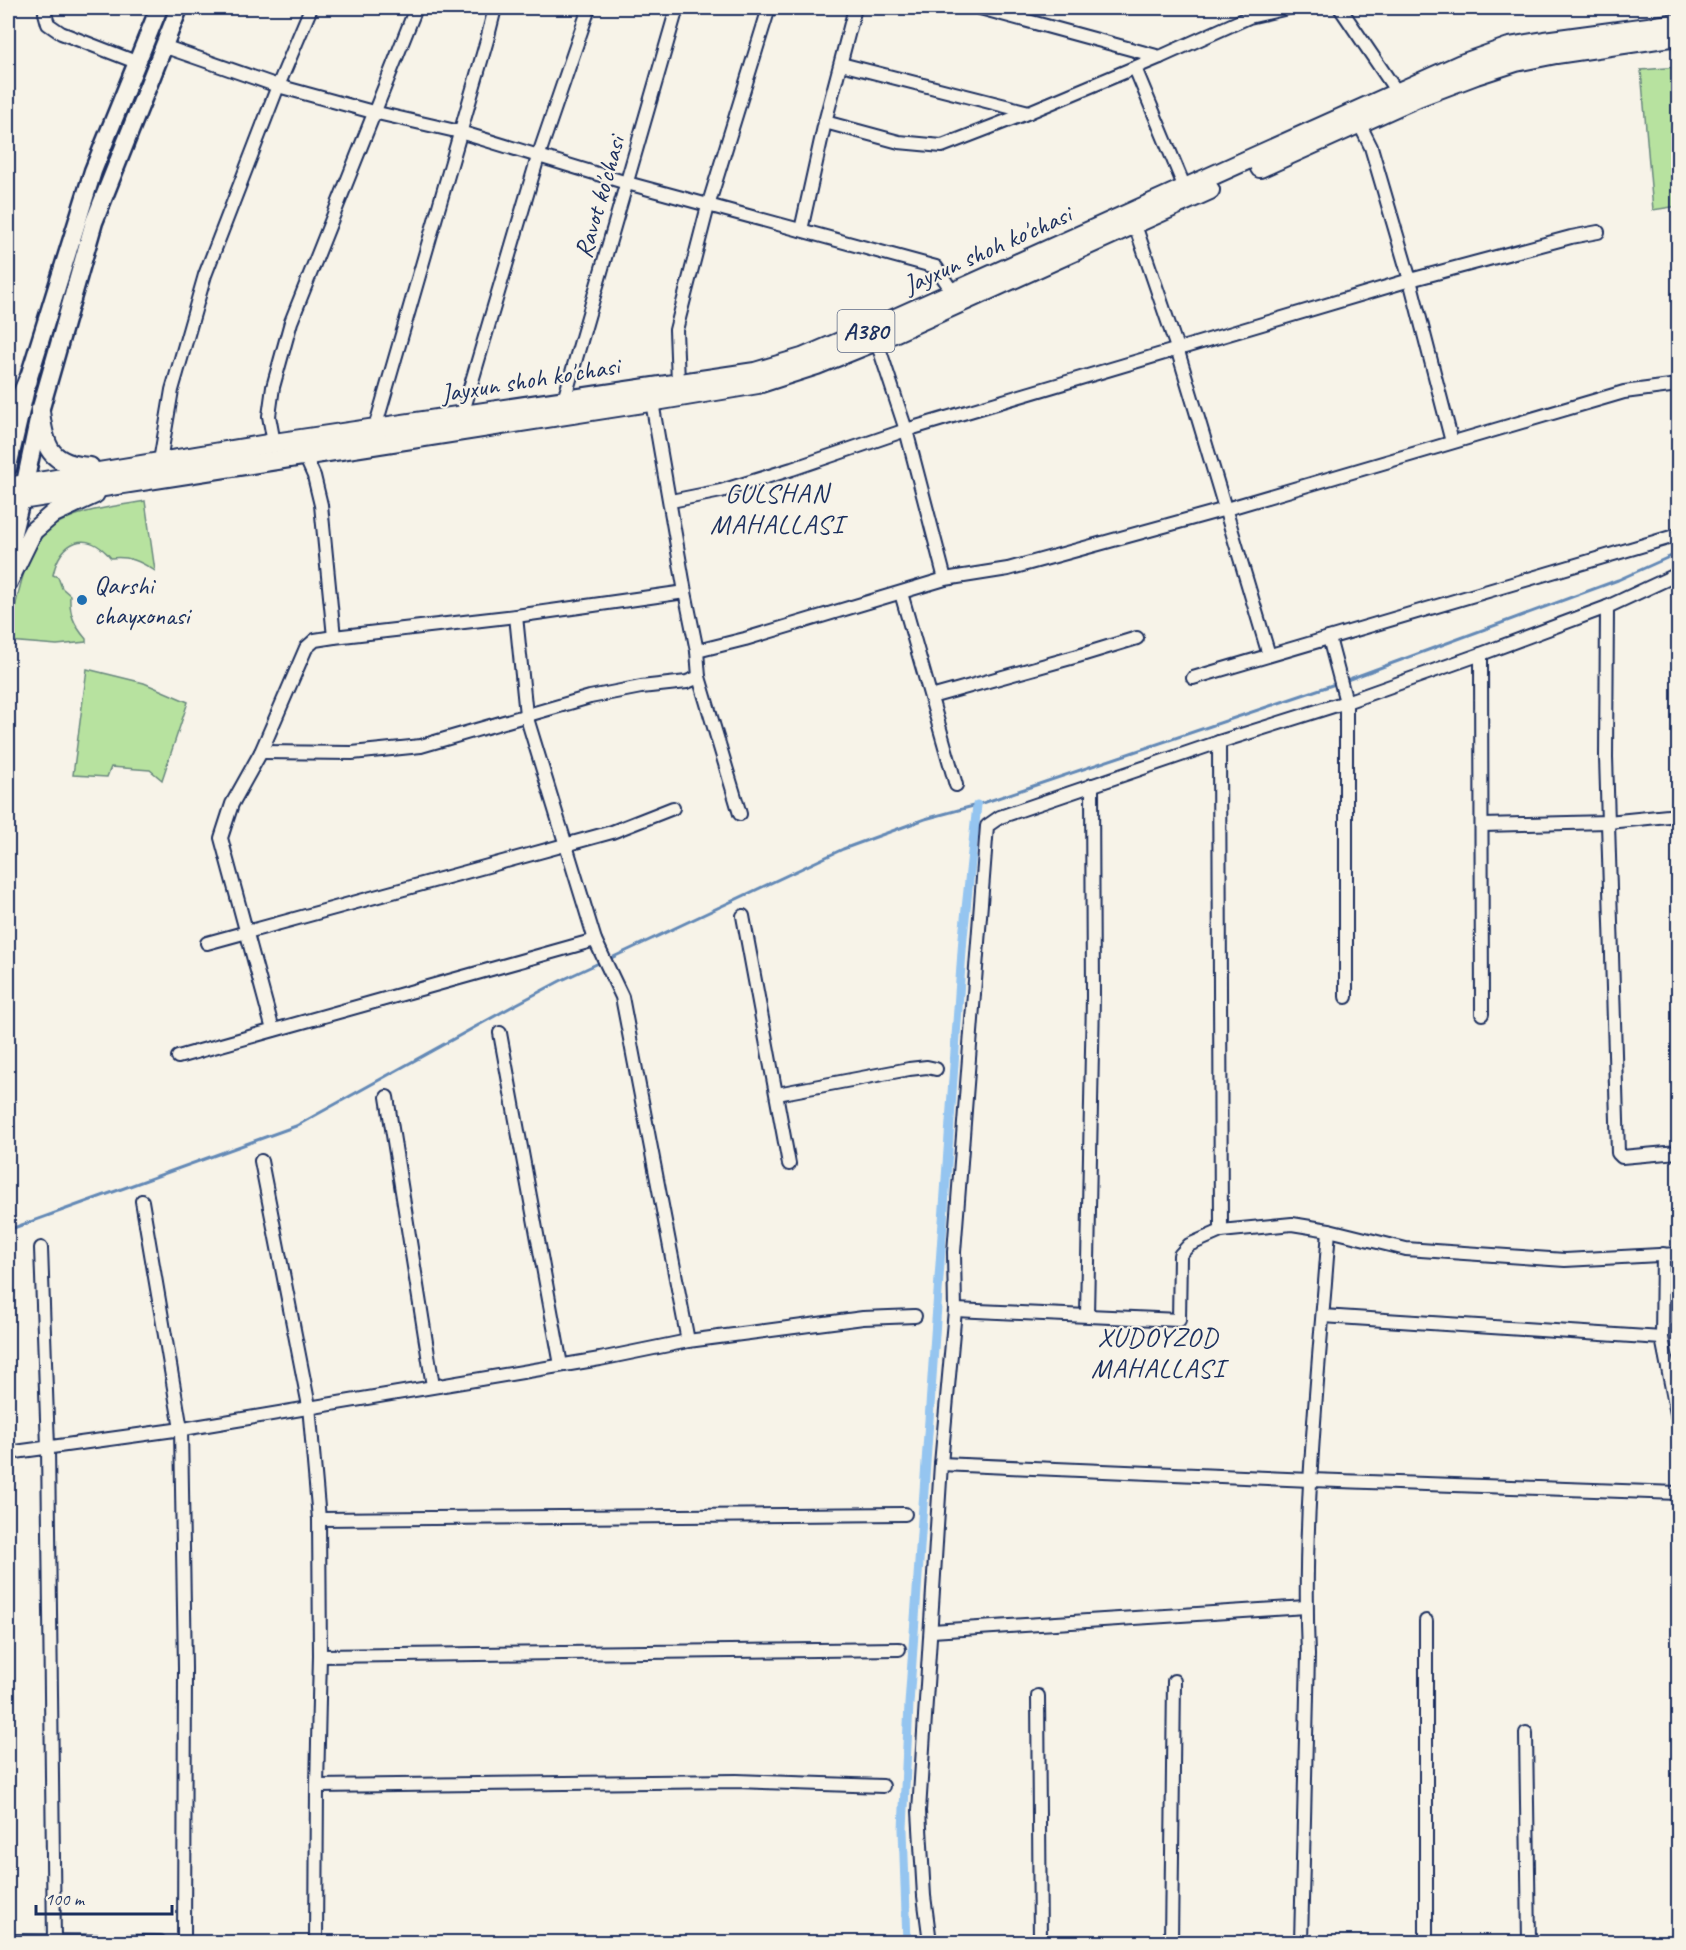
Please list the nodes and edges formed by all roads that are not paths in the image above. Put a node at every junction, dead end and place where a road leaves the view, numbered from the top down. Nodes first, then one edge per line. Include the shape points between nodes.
1 (47, 8) edge
2 (159, 8) edge
3 (178, 8) edge
4 (311, 8) edge
5 (416, 8) edge
6 (495, 8) edge
7 (589, 8) edge
8 (677, 8) edge
9 (769, 8) edge
10 (855, 8) edge
11 (980, 8) edge
12 (1284, 8) edge
13 (1340, 8) edge
14 (1678, 23) edge
15 (1678, 36) edge
16 (163, 46) junction
17 (1160, 57) junction
18 (136, 62) junction
19 (841, 64) junction
20 (1135, 68) junction
21 (278, 86) junction
22 (1397, 92) junction
23 (373, 112) junction
24 (1029, 112) junction
25 (825, 122) junction
26 (1359, 123) junction
27 (460, 132) junction
28 (538, 157) junction
29 (627, 183) junction
30 (1185, 188) junction
31 (708, 206) junction
32 (1135, 225) junction
33 (801, 230) junction
34 (1598, 232) dead end
35 (1410, 279) junction
36 (952, 291) junction
37 (874, 342) junction
38 (1177, 348) junction
39 (28, 380) junction
40 (678, 382) junction
41 (1678, 385) edge
42 (564, 400) junction
43 (652, 402) junction
44 (40, 411) junction
45 (462, 415) junction
46 (8, 427) edge
47 (375, 428) junction
48 (906, 430) junction
49 (1452, 442) junction
50 (274, 443) junction
51 (305, 456) junction
52 (160, 461) junction
53 (8, 467) edge
54 (116, 476) junction
55 (15, 492) edge
56 (670, 501) junction
57 (1226, 509) junction
58 (1678, 535) edge
59 (8, 554) edge
60 (1678, 574) edge
61 (945, 579) junction
62 (8, 582) edge
63 (685, 592) junction
64 (901, 593) junction
65 (1607, 607) junction
66 (516, 616) junction
67 (334, 637) junction
68 (1137, 638) dead end
69 (1329, 638) junction
70 (697, 651) junction
71 (1481, 654) junction
72 (1269, 655) junction
73 (699, 677) junction
74 (1193, 678) dead end
75 (931, 697) junction
76 (1345, 697) junction
77 (526, 715) junction
78 (1219, 742) junction
79 (261, 752) junction
80 (956, 785) dead end
81 (1092, 785) junction
82 (673, 808) dead end
83 (740, 814) dead end
84 (1678, 815) edge
85 (1608, 822) junction
86 (1482, 825) junction
87 (565, 846) junction
88 (743, 916) dead end
89 (248, 933) junction
90 (595, 940) junction
91 (207, 943) dead end
92 (1346, 997) dead end
93 (1482, 1014) dead end
94 (273, 1030) junction
95 (500, 1033) dead end
96 (178, 1057) dead end
97 (936, 1069) dead end
98 (777, 1094) junction
99 (387, 1097) dead end
100 (1678, 1152) edge
101 (261, 1161) dead end
102 (789, 1164) dead end
103 (142, 1201) dead end
104 (1329, 1230) junction
105 (1221, 1231) junction
106 (40, 1248) dead end
107 (1663, 1254) junction
108 (1678, 1254) edge
109 (955, 1310) junction
110 (1087, 1315) junction
111 (915, 1316) dead end
112 (1323, 1316) junction
113 (1662, 1338) junction
114 (688, 1341) junction
115 (561, 1365) junction
116 (434, 1386) junction
117 (309, 1406) junction
118 (1678, 1413) edge
119 (1678, 1419) edge
120 (181, 1429) junction
121 (48, 1447) junction
122 (8, 1453) edge
123 (941, 1464) junction
124 (1311, 1480) junction
125 (1678, 1492) edge
126 (905, 1514) dead end
127 (319, 1519) junction
128 (1306, 1607) junction
129 (1426, 1621) dead end
130 (932, 1631) junction
131 (899, 1649) dead end
132 (320, 1656) junction
133 (1174, 1681) dead end
134 (1038, 1696) dead end
135 (1526, 1733) dead end
136 (317, 1786) junction
137 (884, 1786) dead end
138 (8, 1941) edge
139 (54, 1941) junction
140 (160, 1942) edge
141 (184, 1942) edge
142 (316, 1942) edge
143 (930, 1942) edge
144 (1040, 1942) edge
145 (1171, 1942) edge
146 (1301, 1942) edge
147 (1426, 1942) edge
148 (1529, 1942) edge

1 - 18 street via 48,24 61,33
2 - 18 main road
3 - 16 main road
4 - 21 street
5 - 23 street
6 - 27 street
7 - 28 street
8 - 29 street, Ravot ko'chasi
9 - 31 street
10 - 19 street
11 - 17 street
12 - 17 street via 1249,17
13 - 22 street
14 - 22 highway, Jayxun shoh ko'chasi / A380 via 1509,47
15 - 26 highway, Jayxun shoh ko'chasi / A380 via 1516,62
16 - 21 street
16 - 44 main road via 94,222
17 - 20 street
18 - 39 main road via 93,171
19 - 24 street
19 - 25 street
20 - 24 street
20 - 30 street
21 - 23 street
21 - 52 street via 205,275 172,390
22 - 30 highway, Jayxun shoh ko'chasi / A380
23 - 27 street
23 - 50 street via 291,322 273,387 269,416
24 - 25 street via 942,146 899,142
25 - 33 street
26 - 32 highway, Jayxun shoh ko'chasi / A380
26 - 35 street via 1371,147
27 - 28 street
27 - 47 street
28 - 29 street
28 - 45 street
29 - 31 street
29 - 42 street, Ravot ko'chasi
30 - 36 highway, Jayxun shoh ko'chasi / A380
31 - 33 street
31 - 40 street via 676,330
32 - 37 highway, Jayxun shoh ko'chasi / A380
32 - 38 street
33 - 36 street via 936,267
34 - 35 street
35 - 38 street
35 - 49 street
36 - 40 highway, Jayxun shoh ko'chasi / A380 via 802,358 755,372
37 - 43 highway, Jayxun shoh ko'chasi / A380 via 758,384
37 - 48 street
38 - 48 street
38 - 57 street
39 - 46 highway
39 - 53 main road
40 - 42 highway, Jayxun shoh ko'chasi / A380
41 - 49 street via 1624,392
42 - 45 highway, Jayxun shoh ko'chasi / A380
43 - 51 highway, Jayxun shoh ko'chasi / A380
43 - 56 street
44 - 54 highway via 43,438 63,462
44 - 55 main road
45 - 47 highway, Jayxun shoh ko'chasi / A380
47 - 50 highway, Jayxun shoh ko'chasi / A380
48 - 56 street via 721,491
48 - 61 street
49 - 57 street
50 - 52 highway, Jayxun shoh ko'chasi / A380
51 - 54 highway, Jayxun shoh ko'chasi / A380
51 - 67 street via 321,505
52 - 54 highway, Jayxun shoh ko'chasi / A380
54 - 55 highway, Jayxun shoh ko'chasi / A380
54 - 62 highway via 54,513 33,531
55 - 59 main road
56 - 63 street
57 - 61 street via 1008,569
57 - 72 street
58 - 69 street
60 - 65 street
61 - 64 street
63 - 66 street
63 - 70 street
64 - 70 street
64 - 75 street
65 - 71 street
65 - 85 street
66 - 67 street
66 - 77 street
67 - 79 street via 315,640 306,648
68 - 75 street
69 - 72 street
69 - 76 street
70 - 73 street
71 - 76 street
71 - 86 street
72 - 74 street
73 - 77 street
73 - 83 street
75 - 80 street
76 - 78 street
76 - 92 street
77 - 79 street via 421,746 352,753
77 - 87 street
78 - 81 street
78 - 105 street
79 - 89 street via 232,804 221,838
81 - 109 street via 1000,817 987,826 954,1252
81 - 110 street
82 - 87 street
84 - 85 street
85 - 86 street
85 - 100 street via 1618,1153 1622,1157
86 - 93 street
87 - 89 street
87 - 90 street
88 - 98 street
89 - 91 street
89 - 94 street
90 - 94 street
90 - 114 street via 622,997
94 - 96 street
95 - 115 street
97 - 98 street via 909,1069
98 - 102 street
99 - 116 street
101 - 117 street
103 - 120 street
104 - 105 street via 1292,1224
104 - 107 street via 1406,1249 1553,1259
104 - 112 street
105 - 110 street via 1189,1245 1180,1255 1179,1320
106 - 121 street
107 - 108 street
107 - 113 street
109 - 110 street
109 - 123 street
111 - 114 street via 863,1318
112 - 113 street
112 - 124 street
113 - 118 street
114 - 115 street
115 - 116 street
116 - 117 street
117 - 120 street
117 - 127 street
118 - 119 street
120 - 121 street
120 - 141 street
121 - 122 street
121 - 139 street
123 - 124 street
123 - 130 street
124 - 125 street
124 - 128 street
126 - 127 street
127 - 132 street
128 - 130 street
128 - 146 street
129 - 147 street
130 - 143 street via 919,1811
131 - 132 street
132 - 136 street
133 - 145 street
134 - 144 street
135 - 148 street
136 - 137 street via 736,1781
136 - 142 street
138 - 139 street
139 - 140 street

